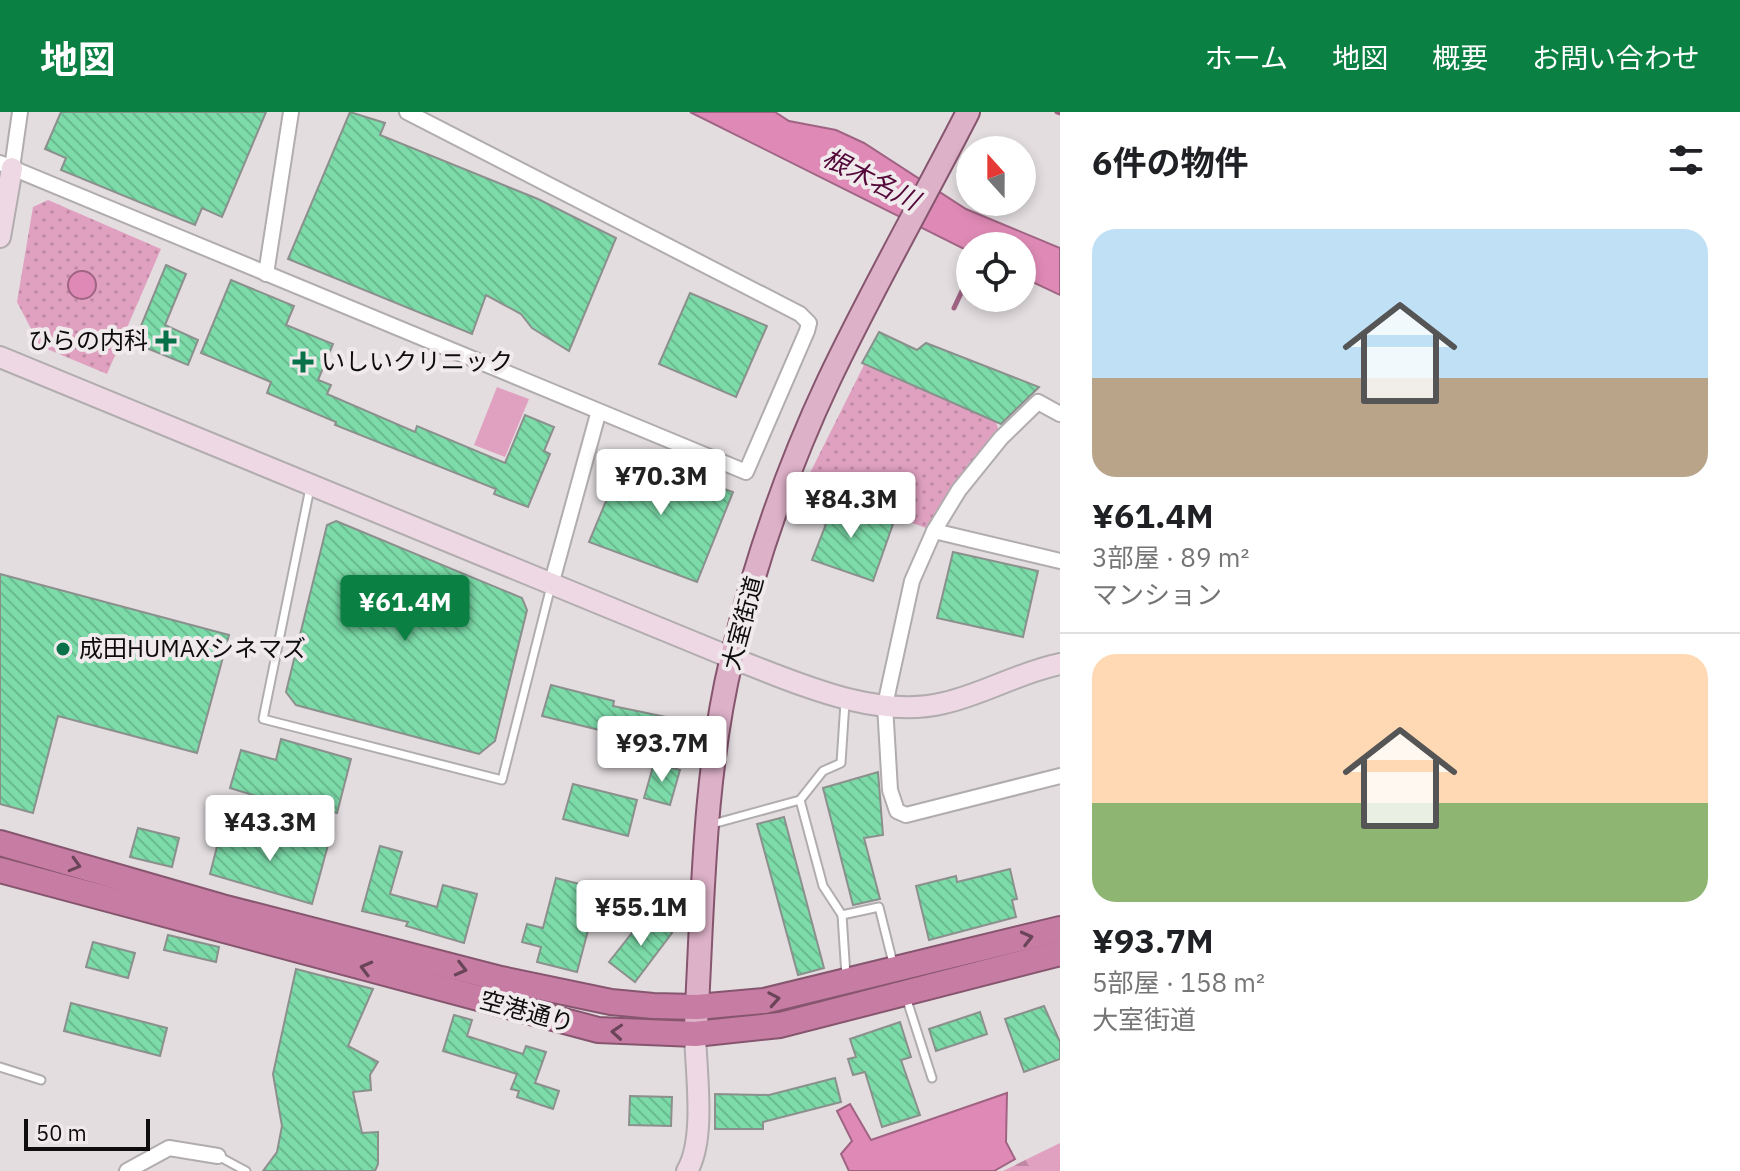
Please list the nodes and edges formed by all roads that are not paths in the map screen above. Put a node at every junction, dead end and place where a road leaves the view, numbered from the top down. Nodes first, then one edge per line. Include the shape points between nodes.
1 (20, 112) edge
2 (291, 112) edge
3 (407, 112) edge
4 (968, 112) edge
5 (6, 166) edge
6 (0, 237) edge
7 (266, 274) junction
8 (0, 357) edge
9 (598, 414) junction
10 (1060, 414) edge
11 (311, 486) junction
12 (934, 531) junction
13 (1060, 561) edge
14 (551, 585) junction
15 (732, 658) junction
16 (1060, 664) edge
17 (845, 696) junction
18 (885, 705) junction
19 (1060, 776) edge
20 (800, 800) junction
21 (707, 825) junction
22 (0, 843) edge
23 (0, 870) edge
24 (842, 915) junction
25 (1060, 929) edge
26 (1060, 953) edge
27 (895, 971) junction
28 (847, 982) junction
29 (905, 994) junction
30 (697, 1007) junction
31 (695, 1034) junction
32 (0, 1067) edge
33 (932, 1078) dead end
34 (41, 1080) dead end
35 (218, 1156) joint
36 (691, 1168) edge
37 (127, 1171) edge
38 (246, 1171) edge

1 - 5 street
2 - 7 street
3 - 9 street via 809,323 746,472
4 - 15 main road, 大室街道 via 828,382 767,534
5 - 6 street
5 - 7 street
7 - 9 street
8 - 11 street
9 - 14 street
10 - 12 street via 1038,402 976,469
11 - 14 street
11 - 14 lane via 263,719 502,780
12 - 13 street
12 - 18 street via 912,581
14 - 15 street
15 - 17 street
15 - 21 main road, 大室街道
16 - 18 street via 944,703
17 - 18 street
17 - 20 lane via 841,763 823,771
18 - 19 street via 890,790 897,811 906,815
20 - 21 lane
20 - 24 lane via 823,886
21 - 30 main road, 大室街道
22 -> 30 highway, 空港通り via 236,911 525,985 611,1002
31 -> 23 highway, 空港通り via 562,1024
24 - 27 lane via 879,907
24 - 28 lane
27 -> 25 highway, 空港通り
26 - 29 highway, 空港通り via 1013,970
27 - 28 highway, 空港通り
30 -> 28 highway, 空港通り via 764,1001
29 - 31 highway, 空港通り via 780,1025
29 - 33 lane
30 - 31 main road, 大室街道
31 - 36 street via 697,1109
32 - 34 lane
35 - 37 street via 169,1148
35 - 38 lane

